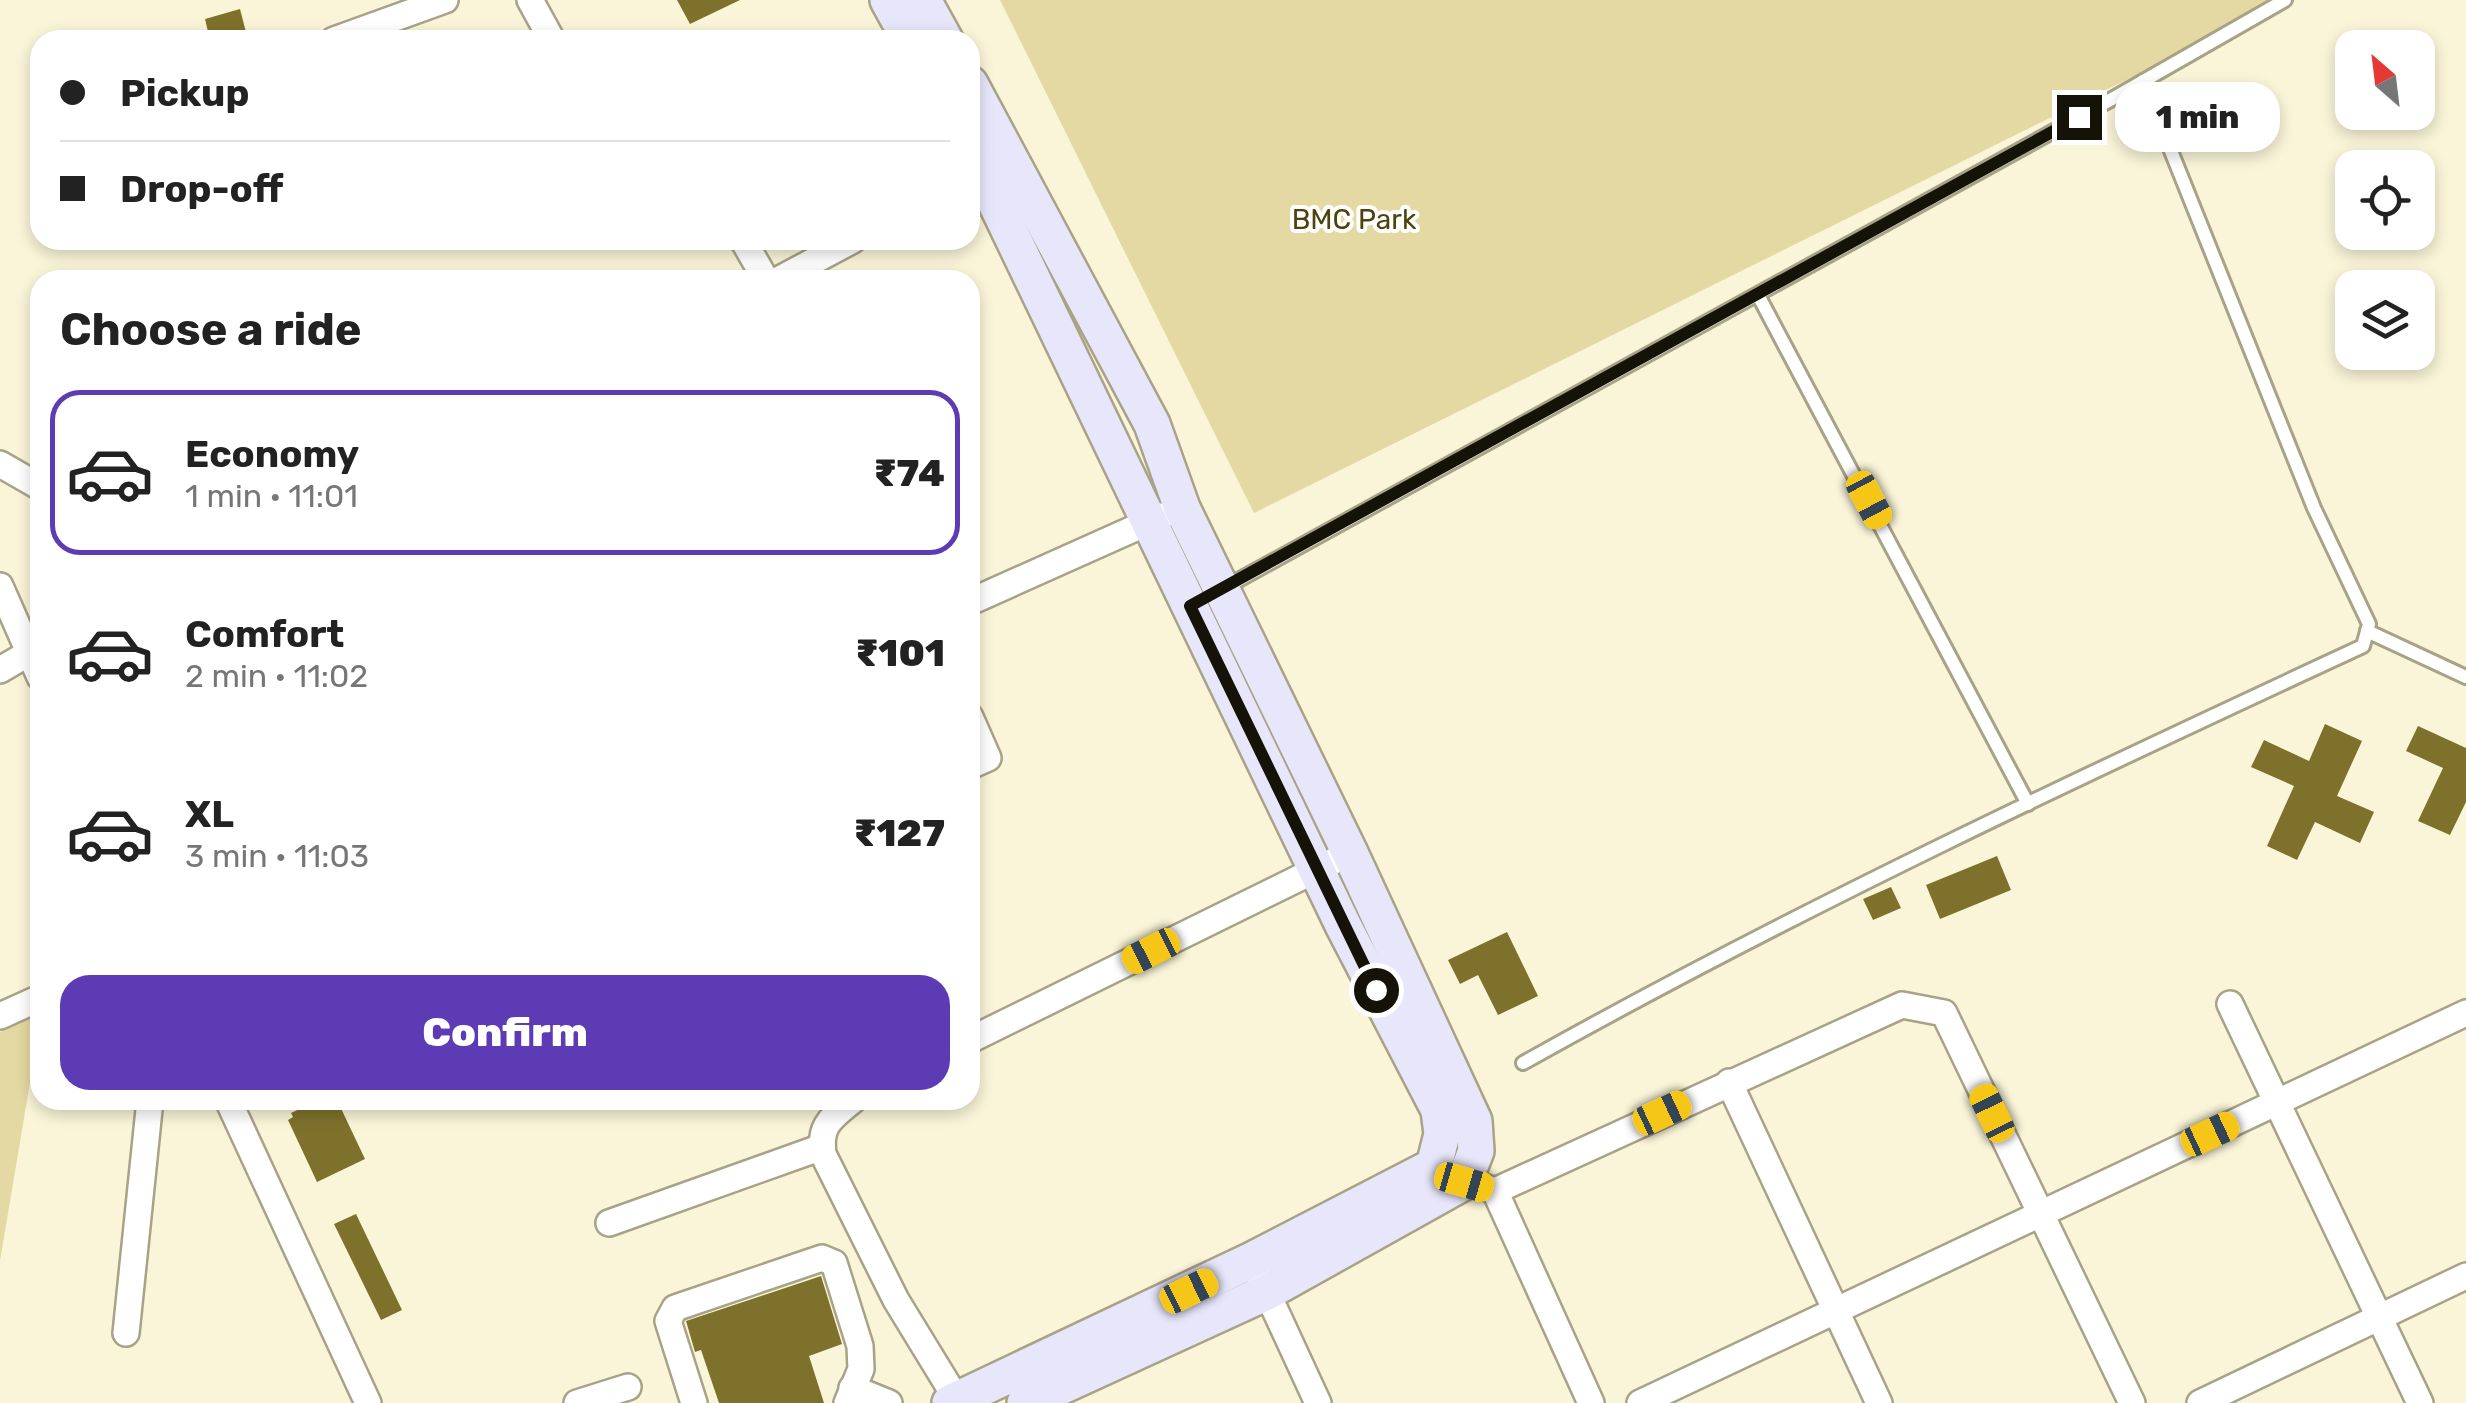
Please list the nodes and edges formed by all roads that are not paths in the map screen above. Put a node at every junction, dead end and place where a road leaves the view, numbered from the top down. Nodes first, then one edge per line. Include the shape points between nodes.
1 (446, 0) edge
2 (530, 0) edge
3 (888, 0) edge
4 (923, 0) edge
5 (2285, 0) edge
6 (362, 30) edge
7 (546, 30) edge
8 (904, 30) edge
9 (940, 30) edge
10 (2143, 81) junction
11 (983, 163) edge
12 (834, 250) edge
13 (797, 270) edge
14 (1758, 294) junction
15 (0, 464) edge
16 (30, 481) edge
17 (1167, 514) junction
18 (0, 586) edge
19 (1223, 588) junction
20 (980, 598) edge
21 (1190, 606) junction
22 (2367, 631) junction
23 (29, 653) joint
24 (0, 670) edge
25 (2466, 677) edge
26 (980, 739) edge
27 (980, 762) edge
28 (2028, 804) junction
29 (1350, 852) junction
30 (1316, 868) junction
31 (1376, 909) junction
32 (1343, 925) junction
33 (30, 1002) edge
34 (2230, 1004) dead end
35 (2466, 1014) edge
36 (0, 1016) edge
37 (980, 1035) edge
38 (1424, 1048) junction
39 (1523, 1063) dead end
40 (1729, 1082) junction
41 (2277, 1103) junction
42 (149, 1110) edge
43 (233, 1110) edge
44 (842, 1110) edge
45 (822, 1147) junction
46 (1464, 1180) junction
47 (2041, 1214) junction
48 (609, 1223) dead end
49 (1260, 1276) junction
50 (2466, 1276) edge
51 (1836, 1310) junction
52 (2379, 1318) junction
53 (126, 1332) dead end
54 (628, 1387) dead end
55 (849, 1395) edge
56 (955, 1401) edge
57 (368, 1403) edge
58 (577, 1403) edge
59 (694, 1403) edge
60 (889, 1403) edge
61 (1025, 1403) edge
62 (1318, 1403) edge
63 (1592, 1403) edge
64 (1640, 1403) edge
65 (1879, 1403) edge
66 (2132, 1403) edge
67 (2200, 1403) edge
68 (2420, 1403) edge

1 - 6 street
2 - 7 street
3 - 8 street
4 - 9 street
5 - 10 lane
10 - 14 lane
10 - 22 lane
11 - 17 street
12 - 13 street
14 - 19 lane
14 - 28 lane
15 - 16 street
17 - 19 street
17 - 20 street
17 - 21 street
18 - 23 street
19 - 21 lane
19 - 29 street
21 - 30 street
22 - 25 lane
22 - 28 lane via 2364,646
23 - 24 street
26 - 27 street via 988,758
28 - 39 lane
29 - 30 street
29 - 31 street
30 - 32 street
30 - 37 street
31 - 32 street
31 - 38 street
32 - 38 street
33 - 36 street
34 - 41 street
35 - 41 street
38 - 46 street via 1442,1134
40 - 46 street
40 - 47 street via 1902,1005 1944,1013
40 - 51 street
41 - 47 street
41 - 52 street
42 - 53 street
43 - 57 street
44 - 45 street via 821,1136
45 - 48 street
45 - 56 street via 896,1300
46 - 49 street
46 - 63 street
47 - 51 street
47 - 66 street
49 - 56 street via 1095,1337
49 - 61 street
49 - 62 street
50 - 52 street
51 - 64 street
51 - 65 street
52 - 67 street
52 - 68 street
54 - 58 street
55 - 59 street via 861,1368 860,1346 834,1263 822,1258 675,1308 668,1321
55 - 60 street

